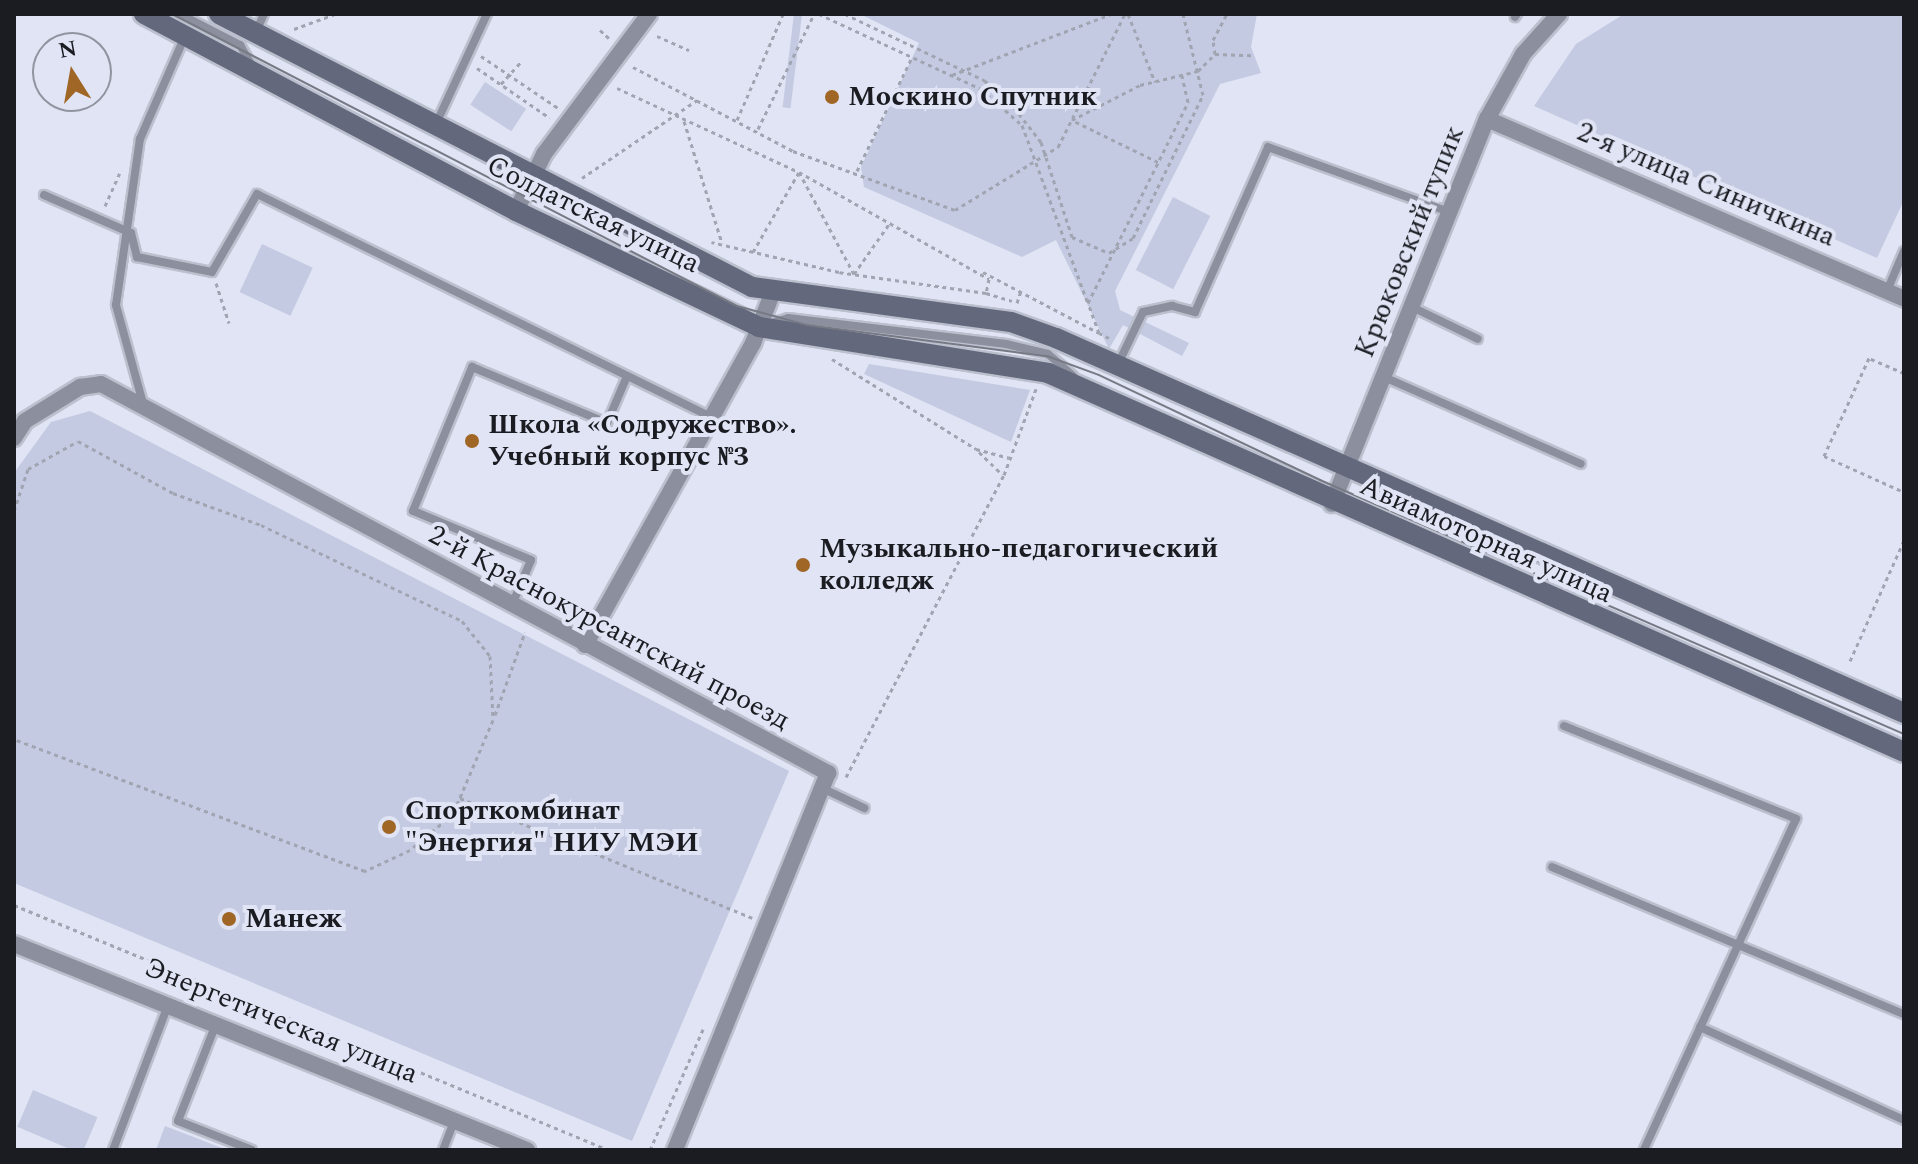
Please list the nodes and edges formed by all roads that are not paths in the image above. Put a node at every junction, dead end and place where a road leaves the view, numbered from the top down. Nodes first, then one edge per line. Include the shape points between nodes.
1 (144, 14) edge
2 (180, 14) edge
3 (219, 14) edge
4 (473, 14) edge
5 (649, 14) edge
6 (1559, 14) edge
7 (486, 17) edge
8 (260, 24) edge
9 (185, 36) junction
10 (256, 73) junction
11 (1487, 119) junction
12 (434, 128) junction
13 (531, 179) junction
14 (44, 195) dead end
15 (516, 211) junction
16 (1450, 212) junction
17 (131, 233) junction
18 (1904, 251) edge
19 (1886, 292) junction
20 (772, 294) junction
21 (1904, 299) edge
22 (1412, 307) junction
23 (759, 327) junction
24 (1056, 338) joint
25 (1478, 339) dead end
26 (1119, 362) junction
27 (627, 376) junction
28 (1043, 377) joint
29 (1384, 377) junction
30 (1093, 394) junction
31 (144, 408) junction
32 (707, 415) junction
33 (14, 438) edge
34 (1581, 464) dead end
35 (1347, 467) junction
36 (1332, 504) junction
37 (511, 608) junction
38 (585, 645) junction
39 (1904, 713) edge
40 (1564, 726) dead end
41 (1904, 752) edge
42 (822, 788) junction
43 (864, 808) dead end
44 (1552, 867) dead end
45 (1741, 942) junction
46 (14, 944) edge
47 (169, 1001) junction
48 (1904, 1014) edge
49 (218, 1020) junction
50 (1700, 1027) junction
51 (455, 1120) junction
52 (1904, 1120) edge
53 (113, 1150) edge
54 (252, 1150) edge
55 (443, 1150) edge
56 (527, 1150) edge
57 (675, 1150) edge
58 (1644, 1150) edge

1 - 9 main road, Солдатская улица
2 - 10 lane via 240,45
3 - 8 main road, Солдатская улица
4 - 7 lane
5 - 13 street
6 - 11 street, Крюковский тупик via 1523,54
7 - 12 lane
8 - 12 main road, Солдатская улица
9 - 10 main road, Солдатская улица
9 - 17 lane via 140,139
10 - 15 main road, Солдатская улица
11 - 16 street, Крюковский тупик
11 - 19 street, 2-я улица Синичкина
12 - 13 main road, Солдатская улица
13 - 15 street
13 - 20 main road, Солдатская улица
14 - 17 lane
15 - 23 main road, Солдатская улица
16 - 22 street, Крюковский тупик
16 - 26 lane via 1268,147 1195,312 1172,306 1143,312
17 - 27 lane via 137,257 212,272 257,194
17 - 31 lane via 116,305
18 - 19 lane
19 - 21 street, 2-я улица Синичкина
20 - 23 street
20 - 24 main road, Солдатская улица via 1011,322
22 - 25 lane
22 - 29 street, Крюковский тупик
23 - 28 main road, Солдатская улица
23 - 30 lane via 788,318 1006,344 1048,354
23 - 32 street
24 - 26 main road, Авиамоторная улица
26 - 35 main road, Авиамоторная улица
27 - 32 lane
27 - 37 lane via 607,423 472,367 413,511 531,560
28 - 30 main road, Авиамоторная улица
29 - 34 lane
29 - 35 street, Крюковский тупик
30 - 36 main road, Авиамоторная улица
31 - 33 street, 2-й Краснокурсантский проезд via 101,384 80,387 25,421
31 - 37 street, 2-й Краснокурсантский проезд
32 - 38 street
35 - 36 street, Крюковский тупик
35 - 39 main road, Авиамоторная улица
36 - 41 main road, Авиамоторная улица
37 - 38 street, 2-й Краснокурсантский проезд
38 - 42 street, 2-й Краснокурсантский проезд via 828,773
40 - 45 lane via 1796,819
42 - 43 lane
42 - 57 street
44 - 45 lane
45 - 48 lane
45 - 50 lane
46 - 47 street, Энергетическая улица
47 - 49 street, Энергетическая улица
47 - 53 lane
49 - 51 street, Энергетическая улица
49 - 54 lane via 178,1121
50 - 52 lane
50 - 58 lane
51 - 55 lane
51 - 56 street, Энергетическая улица

